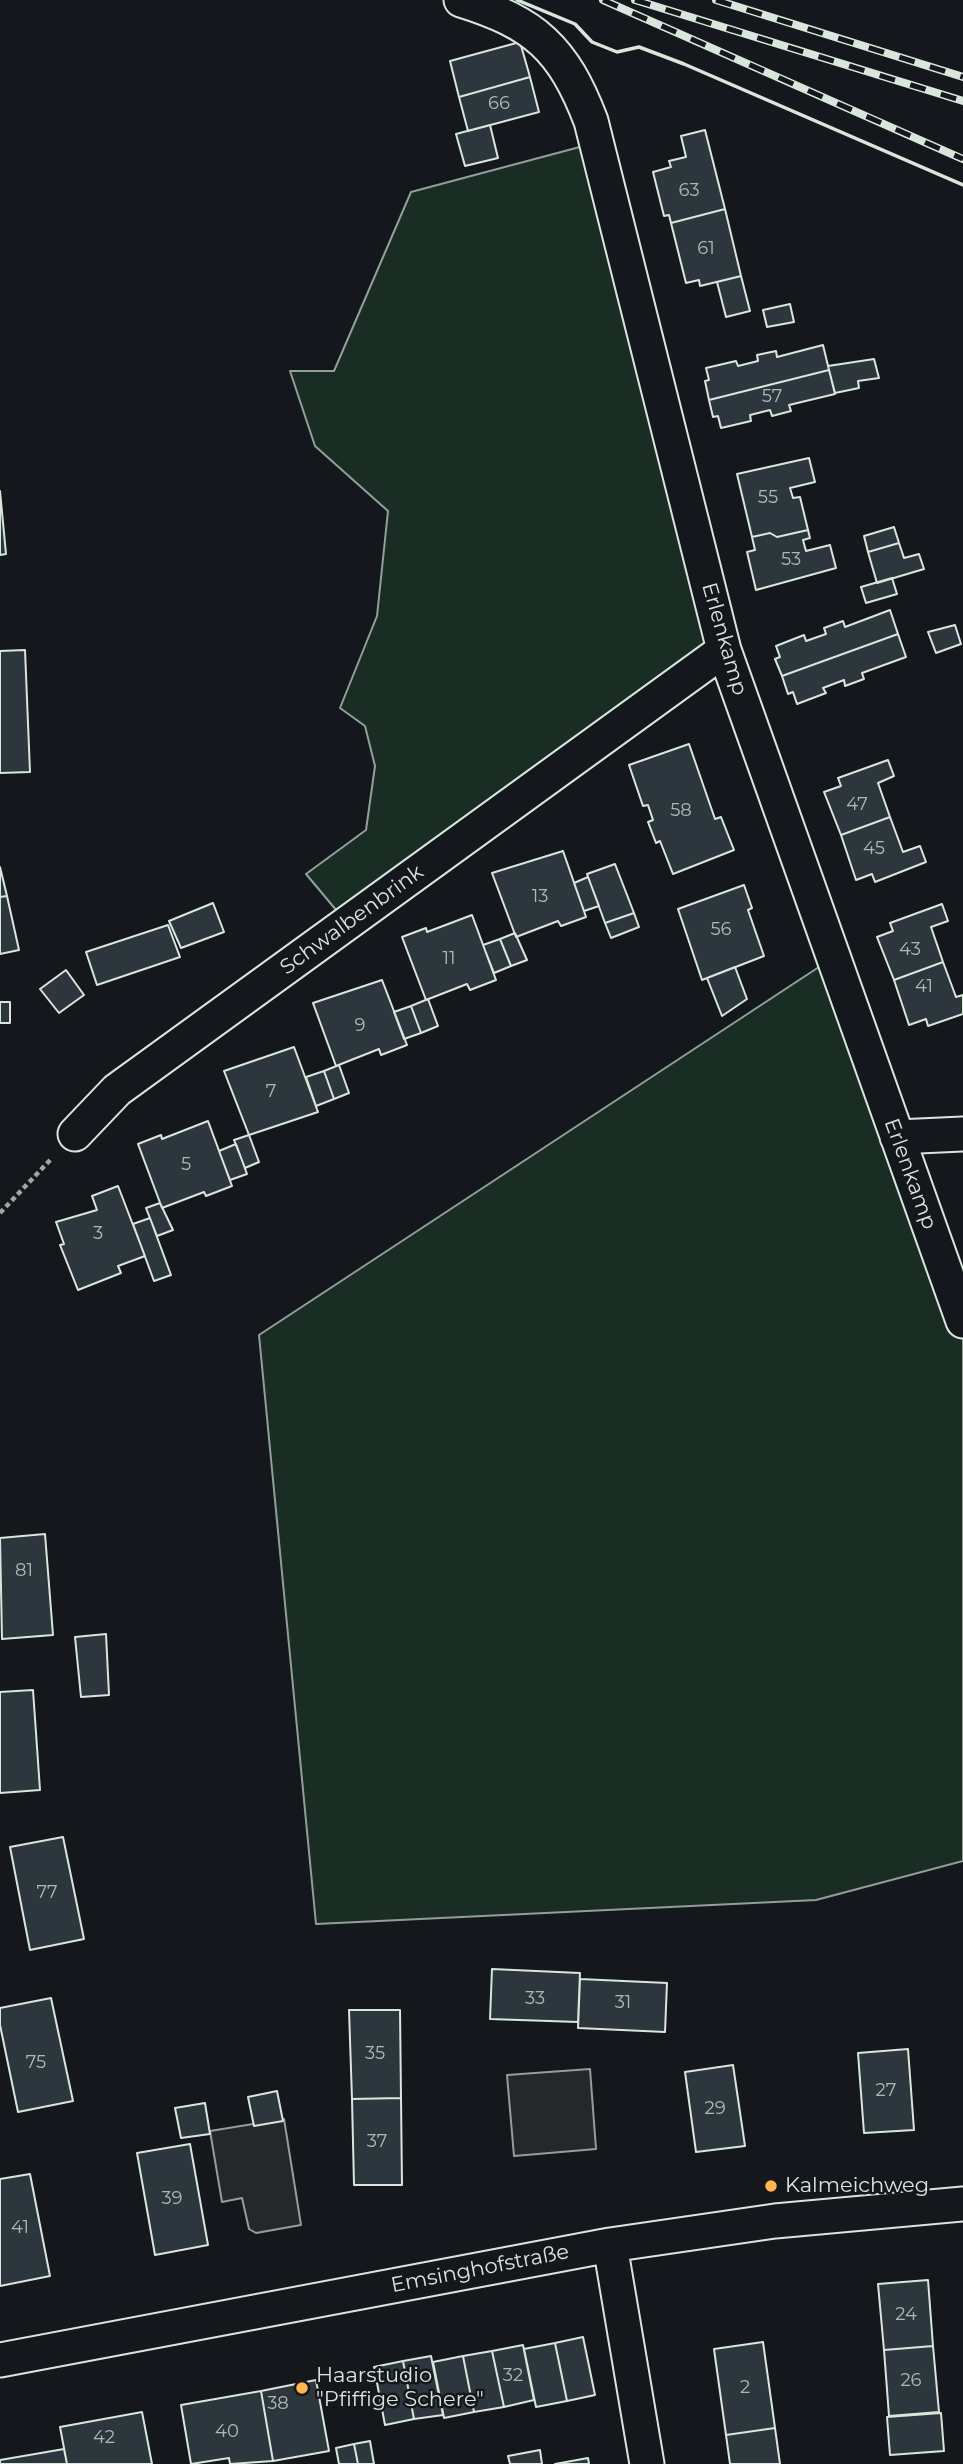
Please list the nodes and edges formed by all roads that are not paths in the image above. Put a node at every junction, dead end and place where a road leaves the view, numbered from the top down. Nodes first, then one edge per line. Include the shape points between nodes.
1 (461, 0) edge
2 (724, 650) junction
3 (75, 1134) road end
4 (963, 1134) edge
5 (897, 1137) junction
6 (963, 1321) edge
7 (963, 2204) edge
8 (610, 2245) junction
9 (0, 2360) edge
10 (647, 2464) edge

1 - 2 street, Erlenkamp via 524,26 554,50 579,90 591,121
2 - 3 street, Schwalbenbrink via 117,1090
2 - 5 street, Erlenkamp
4 - 5 street
5 - 6 street, Erlenkamp
7 - 8 street, Emsinghofstraße via 775,2221
8 - 9 street, Emsinghofstraße
8 - 10 street

